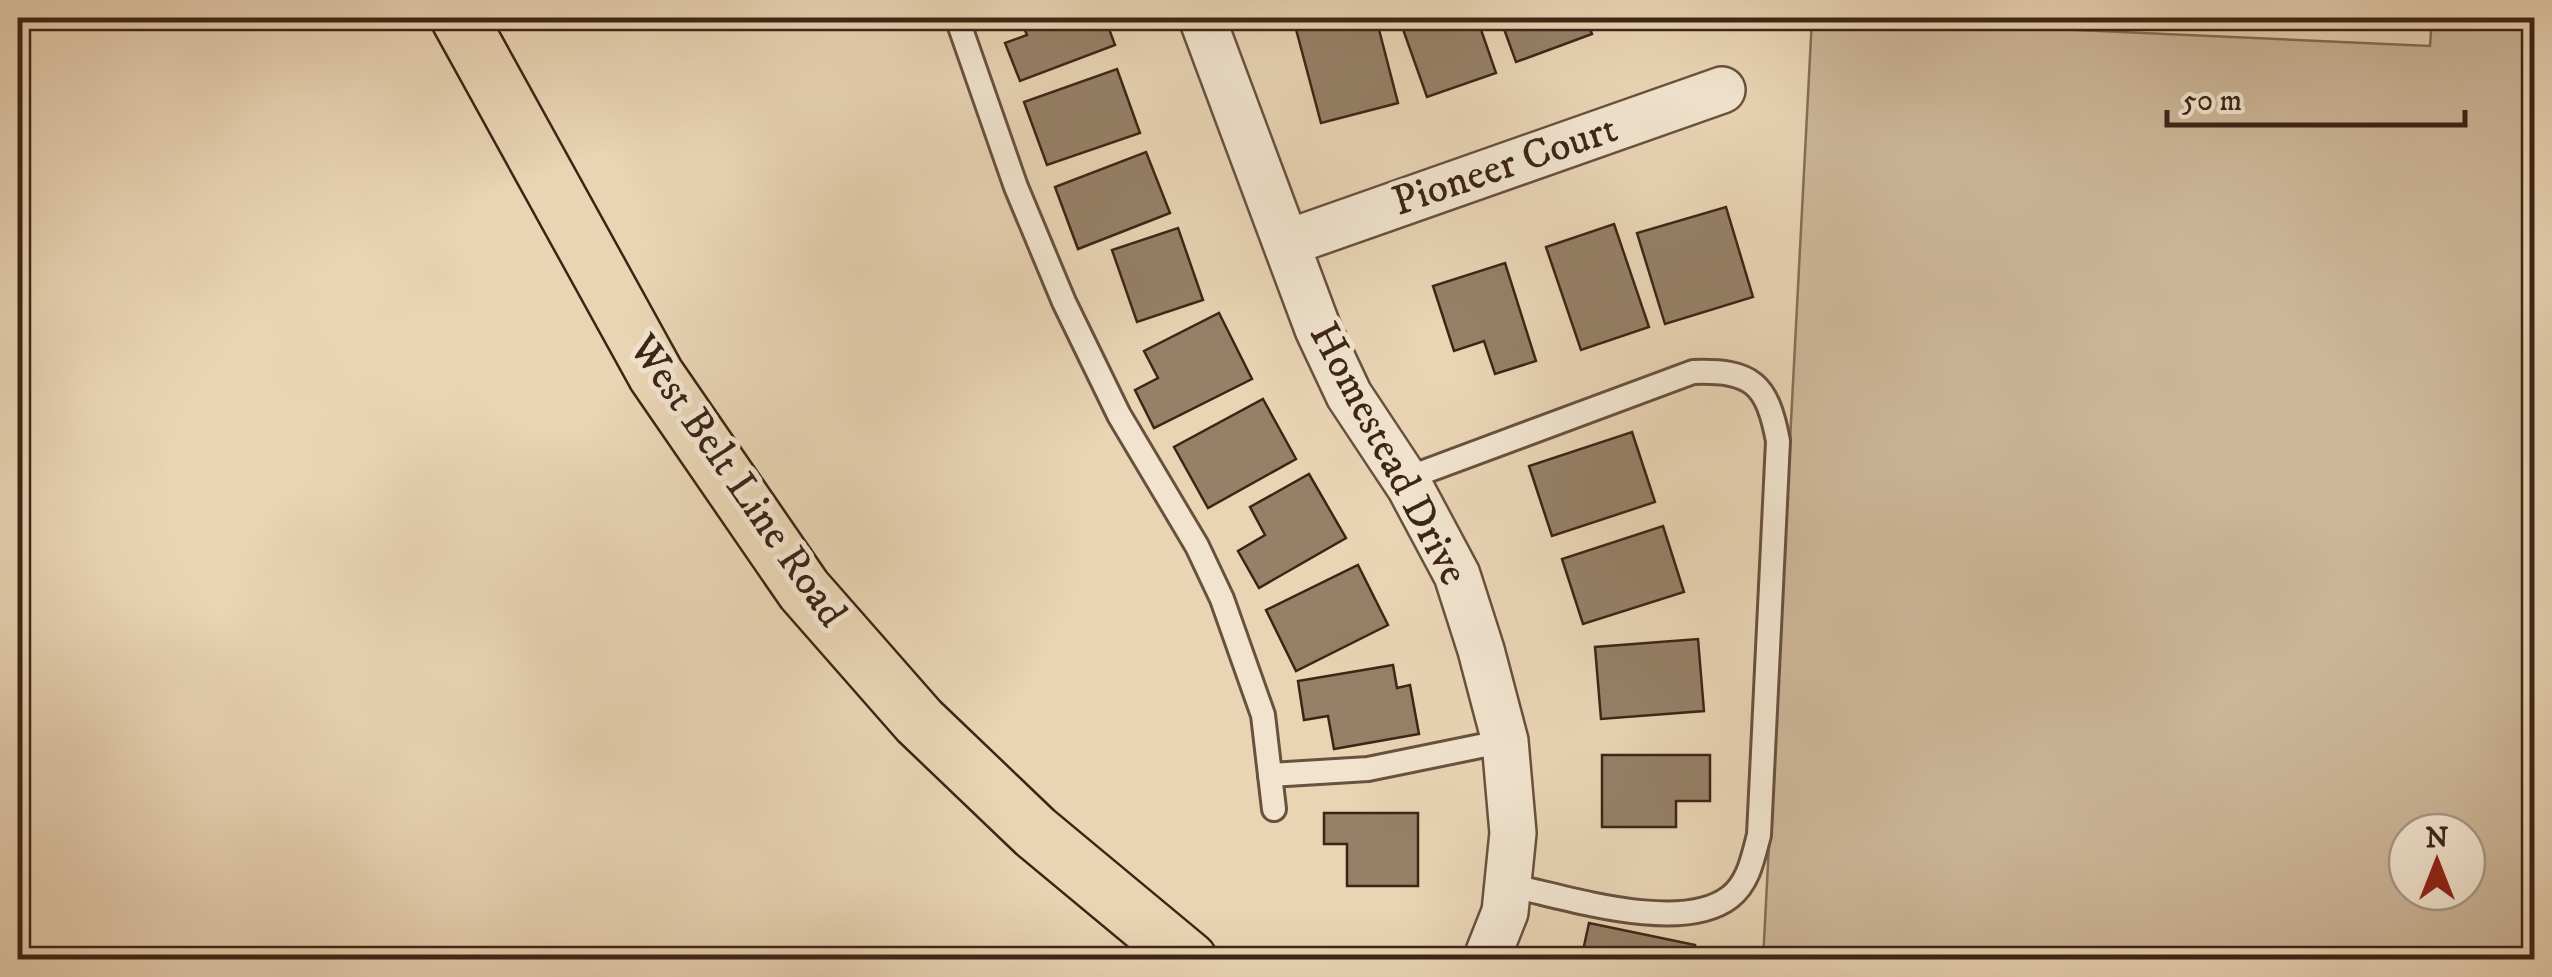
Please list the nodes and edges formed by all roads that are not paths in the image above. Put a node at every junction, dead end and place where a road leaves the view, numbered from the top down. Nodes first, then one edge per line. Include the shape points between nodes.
1 (458, 18) edge
2 (957, 18) edge
3 (1202, 18) edge
4 (1722, 90) dead end
5 (1287, 243) junction
6 (1404, 479) junction
7 (1506, 741) junction
8 (1270, 775) junction
9 (1274, 809) dead end
10 (1508, 885) junction
11 (1189, 960) edge
12 (1486, 960) edge

1 - 11 main road, West Belt Line Road via 656,375 804,590 945,746 1035,832
2 - 8 lane via 1064,302 1118,415 1222,599 1263,715
3 - 5 street, Homestead Drive
4 - 5 street, Pioneer Court
5 - 6 street, Homestead Drive via 1349,396
6 - 7 street, Homestead Drive via 1458,575
6 - 10 lane via 1693,372 1740,376 1771,405 1778,441 1760,815 1748,874 1732,896 1706,911 1661,916
7 - 8 lane via 1368,769
7 - 10 street, Homestead Drive via 1513,832
8 - 9 lane
10 - 12 street, Homestead Drive via 1506,912

